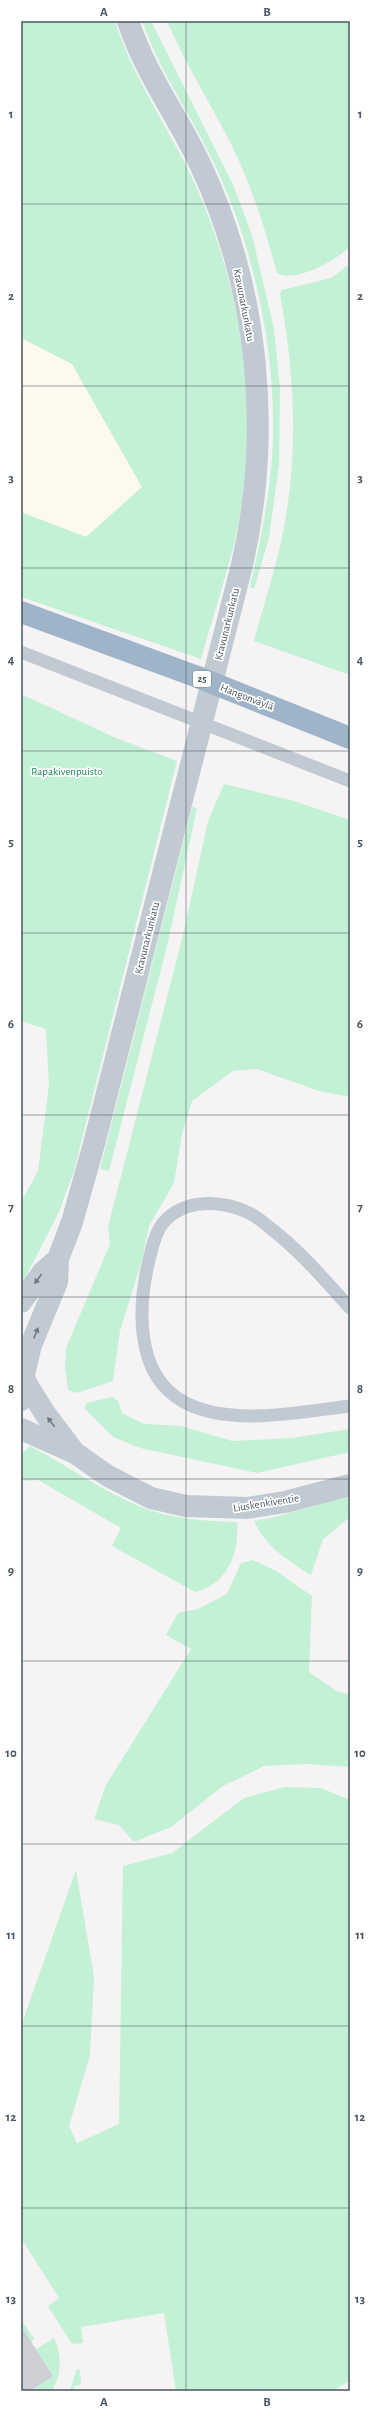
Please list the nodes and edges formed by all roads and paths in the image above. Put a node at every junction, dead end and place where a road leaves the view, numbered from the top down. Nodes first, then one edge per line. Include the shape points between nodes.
1 (128, 21) edge
2 (21, 612) edge
3 (21, 616) edge
4 (52, 624) junction
5 (21, 652) edge
6 (350, 738) edge
7 (350, 781) edge
8 (58, 1259) junction
9 (21, 1302) edge
10 (350, 1308) edge
11 (23, 1379) edge
12 (350, 1406) edge
13 (21, 1429) edge
14 (75, 1453) junction
15 (350, 1485) edge

1 - 8 street, Kravunarkunkatu via 136,47 150,76 200,163 215,198 238,269 255,359 258,435 254,502 241,569 83,1185
2 - 4 highway, Hangonväylä / 25
3 - 4 highway, Hangonväylä / 25
4 - 6 highway, Hangonväylä / 25
5 - 7 lane
8 -> 9 street via 43,1272
11 -> 8 street, Kravunarkunkatu via 31,1345 57,1282
10 - 12 lane via 292,1245 250,1213 225,1204 203,1203 186,1208 163,1224 154,1242 147,1270 140,1324 150,1362 162,1383 182,1401 204,1411 231,1415 270,1415
14 -> 11 street, Liuskenkiventie
13 - 14 street, Liuskenkiventie
14 - 15 street, Liuskenkiventie via 108,1476 140,1492 186,1506 247,1508 285,1502

